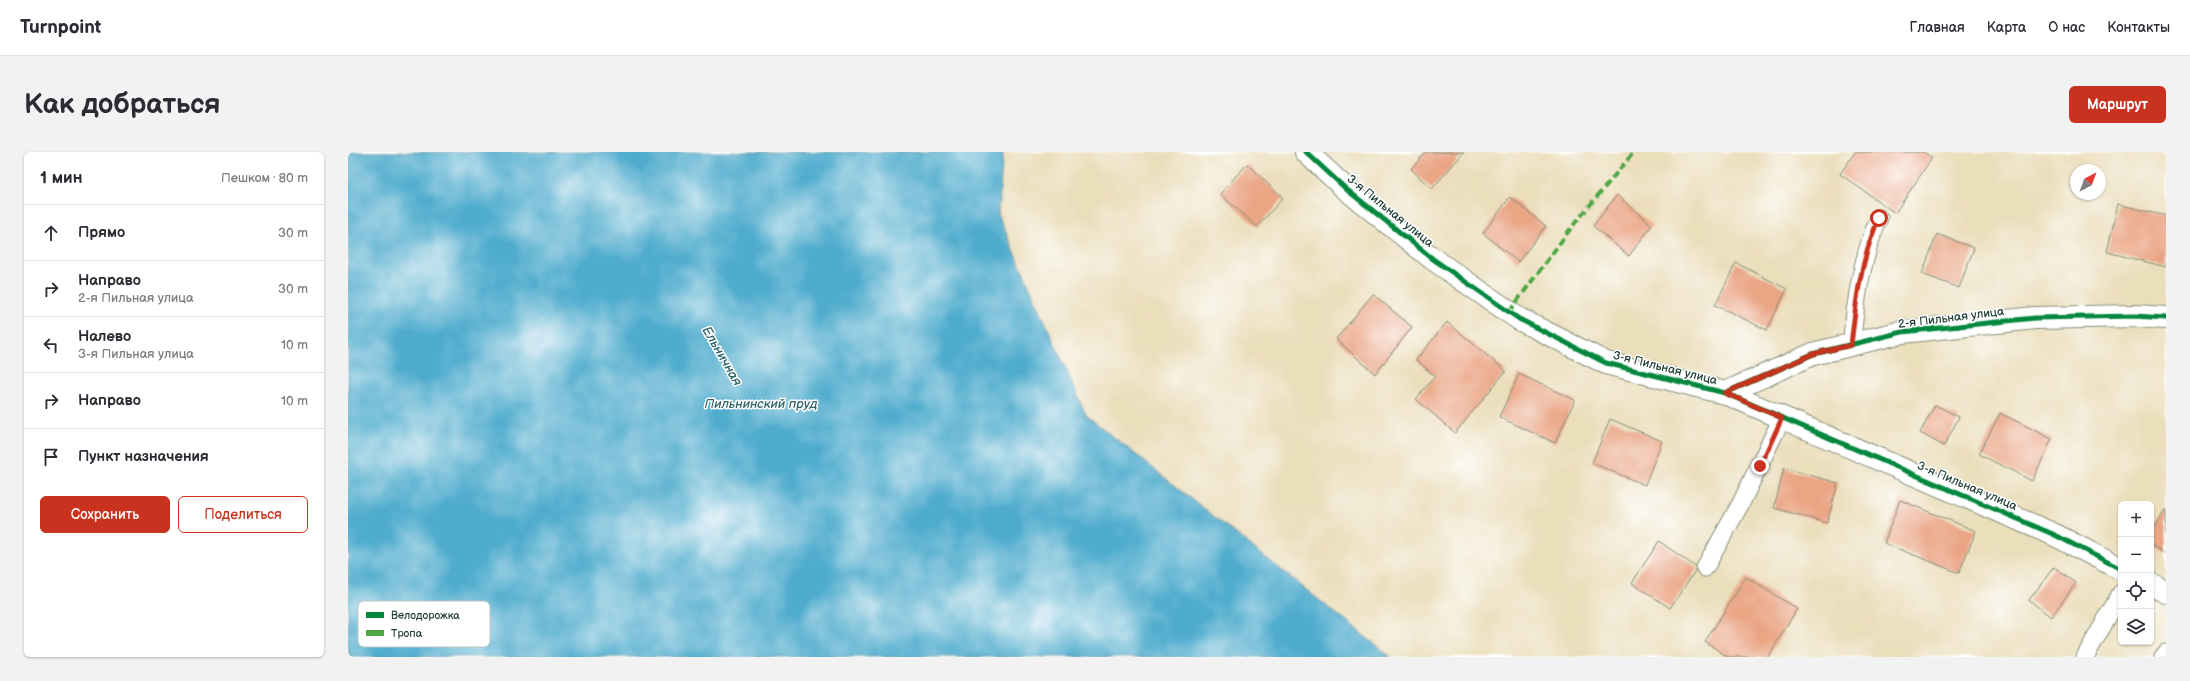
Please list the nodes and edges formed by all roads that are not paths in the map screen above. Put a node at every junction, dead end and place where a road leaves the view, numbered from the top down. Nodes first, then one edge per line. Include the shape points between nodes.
1 (1306, 152) edge
2 (1879, 218) dead end
3 (2166, 318) edge
4 (1851, 345) junction
5 (1725, 393) junction
6 (1782, 418) junction
7 (2118, 567) edge
8 (1705, 568) dead end
9 (2154, 586) edge
10 (2166, 592) edge
11 (2118, 598) edge
12 (2166, 653) edge
13 (2085, 657) edge
14 (2163, 657) edge

1 - 5 street, 3-я Пильная улица via 1346,189 1433,259 1519,319 1606,363
2 - 4 lane via 1868,243 1857,295
3 - 4 street, 2-я Пильная улица via 2035,318 1902,332
4 - 5 street, 2-я Пильная улица via 1813,354
5 - 6 street, 3-я Пильная улица
6 - 7 street, 3-я Пильная улица via 2055,535
6 - 8 lane via 1741,504
9 - 10 street
11 - 13 lane
12 - 14 lane

